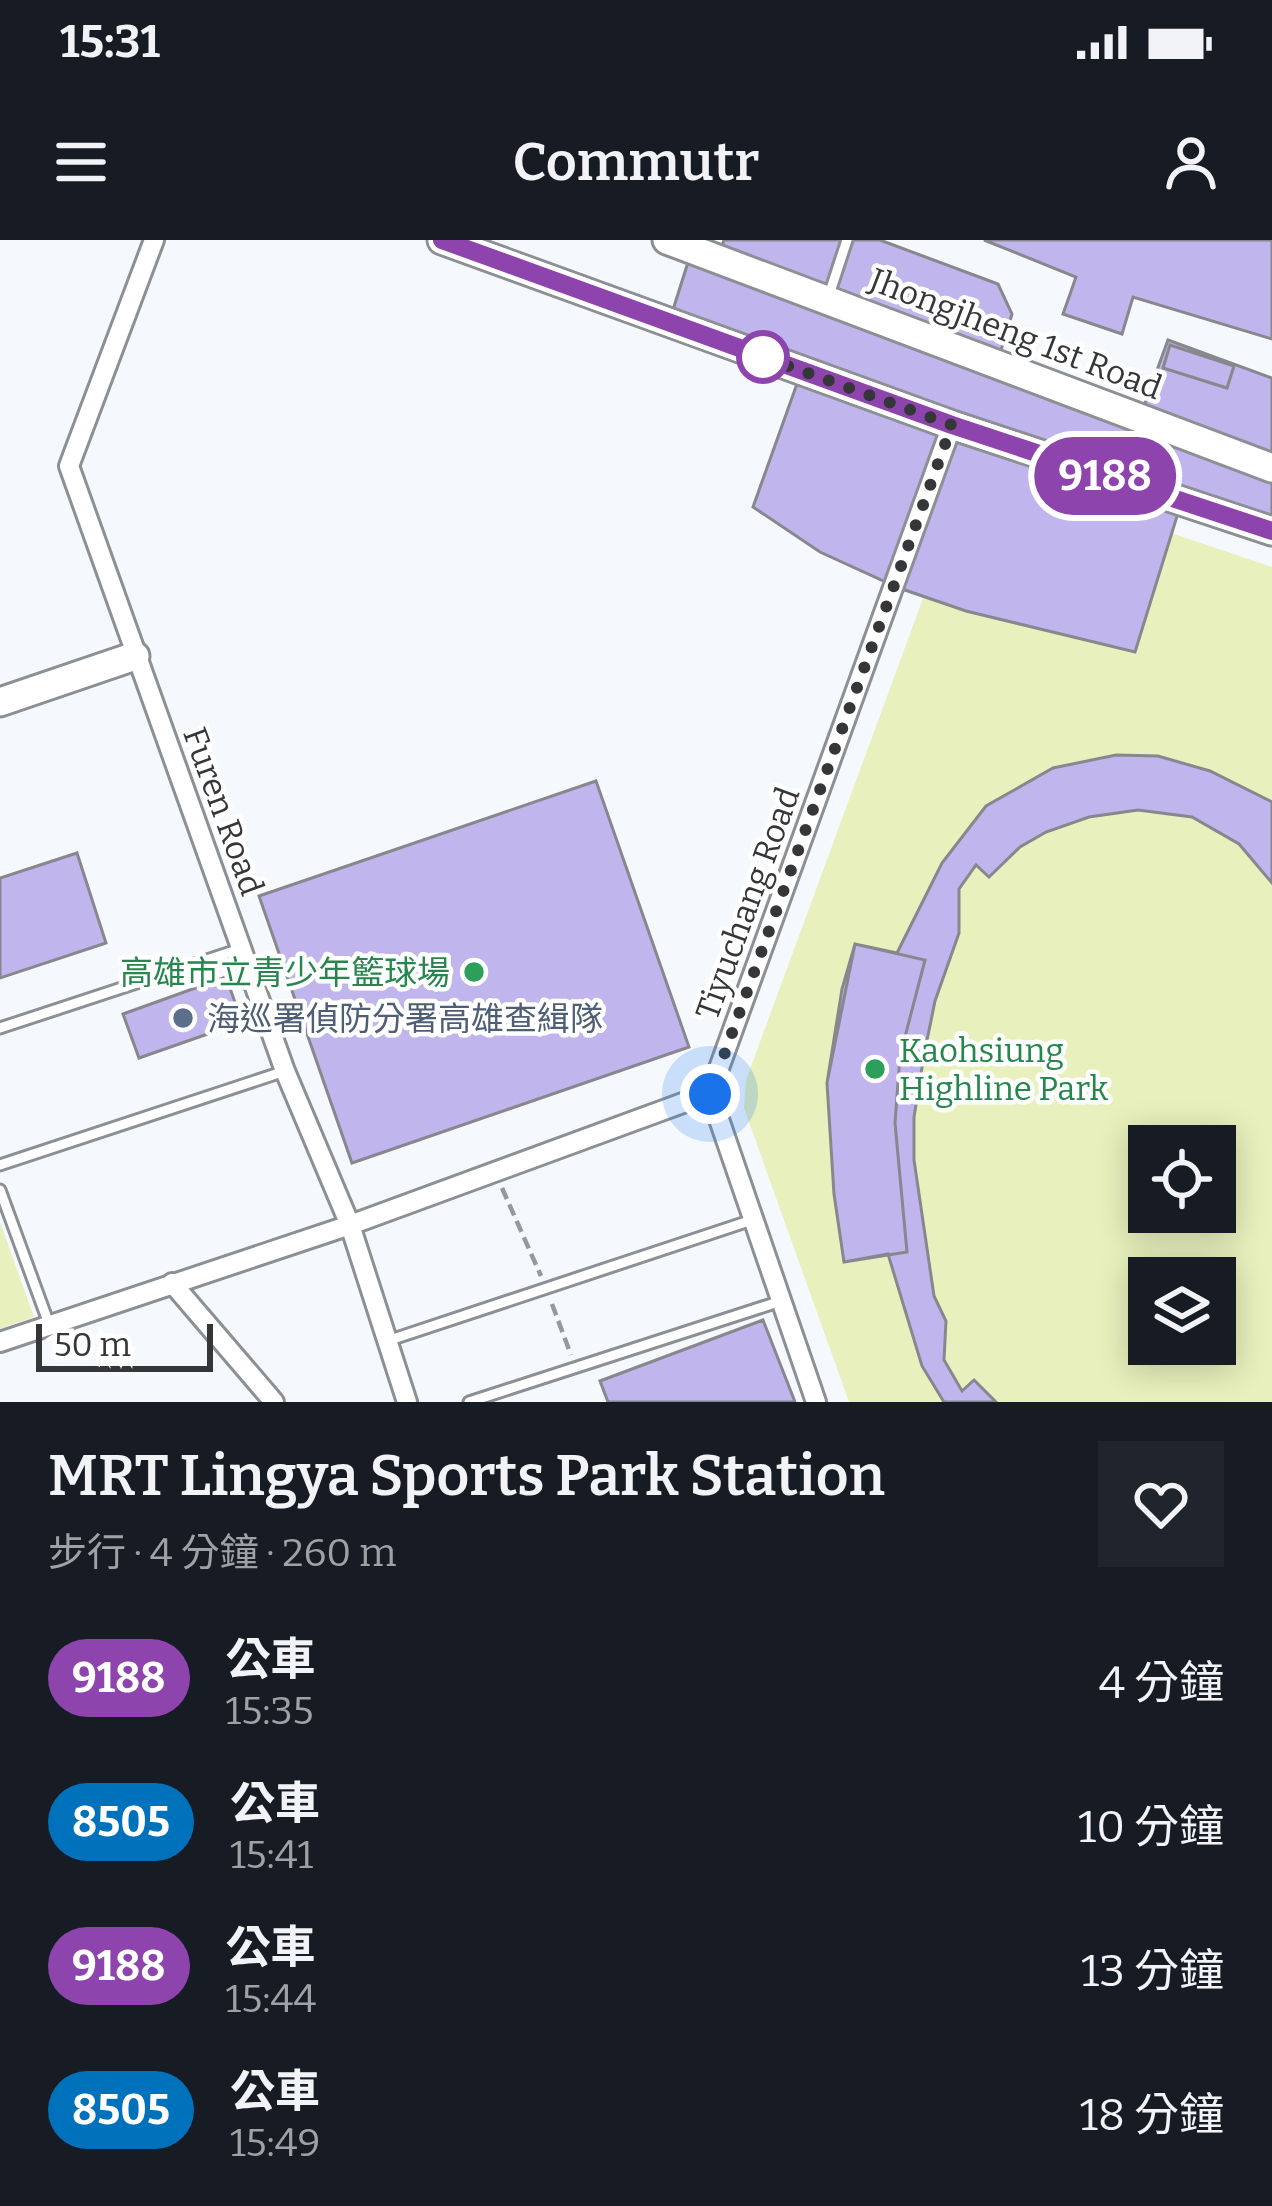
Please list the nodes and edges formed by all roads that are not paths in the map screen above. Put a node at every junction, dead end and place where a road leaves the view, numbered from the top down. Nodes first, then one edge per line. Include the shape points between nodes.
1 (154, 240) edge
2 (442, 240) edge
3 (668, 240) edge
4 (847, 240) edge
5 (828, 298) junction
6 (952, 425) junction
7 (1272, 468) edge
8 (1272, 531) edge
9 (135, 656) junction
10 (0, 702) edge
11 (242, 948) junction
12 (0, 1028) edge
13 (285, 1071) junction
14 (710, 1094) junction
15 (0, 1165) edge
16 (0, 1190) edge
17 (753, 1219) junction
18 (350, 1225) junction
19 (172, 1283) junction
20 (782, 1301) junction
21 (49, 1324) junction
22 (0, 1342) edge
23 (387, 1342) junction
24 (274, 1402) edge
25 (407, 1402) edge
26 (469, 1402) edge
27 (816, 1402) edge

1 - 9 street, Furen Road via 69,466
2 - 6 street
3 - 5 street, Jhongjheng 1st Road
4 - 5 lane
5 - 7 street, Jhongjheng 1st Road
6 - 8 street
6 - 14 street, Tiyuchang Road
9 - 10 street
9 - 11 street, Furen Road
11 - 12 lane
11 - 13 street, Furen Road
13 - 15 lane
13 - 18 street, Furen Road
14 - 17 street
14 - 18 street
16 - 21 lane
17 - 20 street
17 - 23 lane
18 - 19 street
18 - 23 street, Furen Road
19 - 21 street
19 - 24 street
20 - 26 lane
20 - 27 street
21 - 22 street
23 - 25 street, Furen Road

